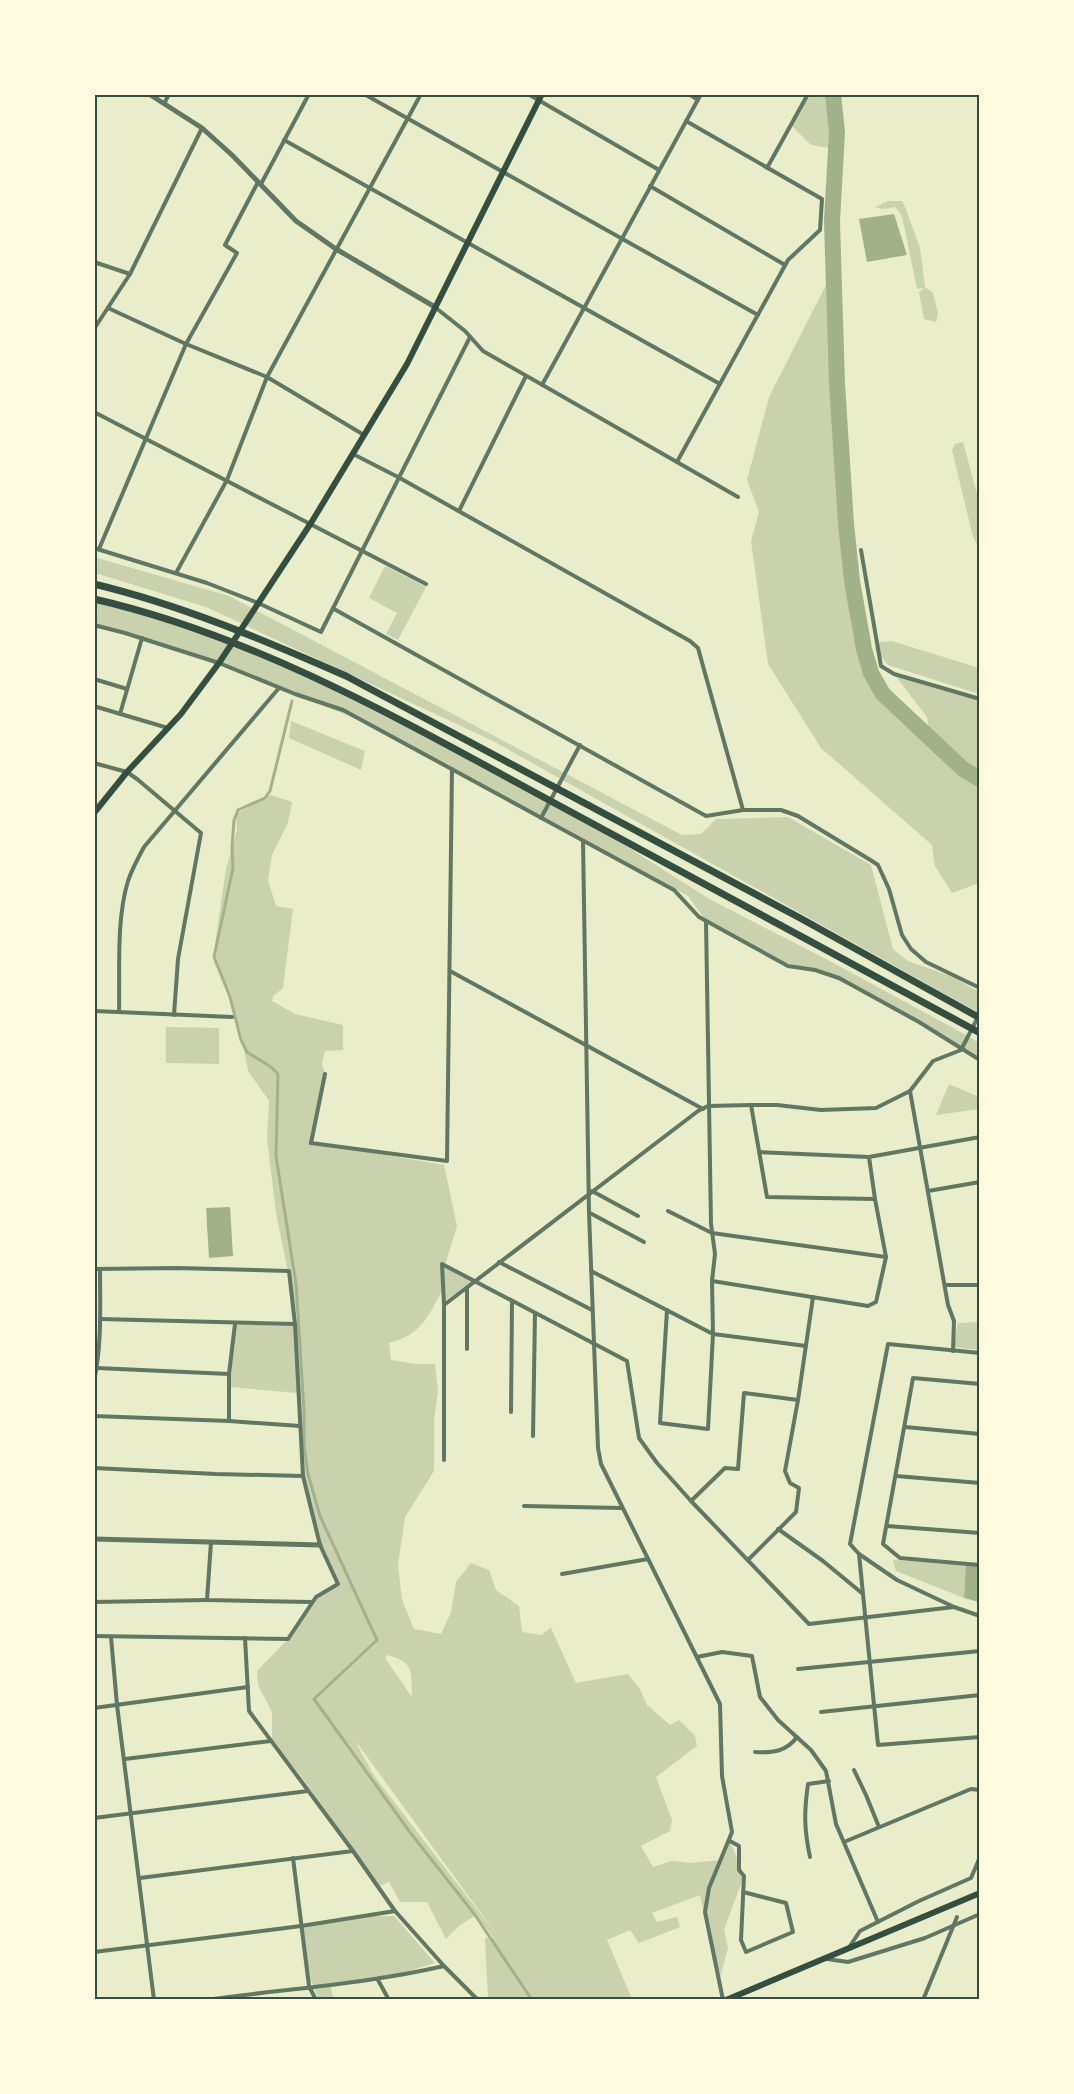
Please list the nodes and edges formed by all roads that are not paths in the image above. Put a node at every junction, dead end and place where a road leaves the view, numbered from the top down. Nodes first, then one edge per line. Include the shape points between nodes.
1 (149, 94) edge
2 (169, 94) edge
3 (309, 94) edge
4 (364, 94) edge
5 (421, 94) edge
6 (528, 94) edge
7 (689, 94) edge
8 (701, 94) edge
9 (808, 94) edge
10 (540, 98) edge
11 (698, 100) junction
12 (164, 104) junction
13 (407, 119) junction
14 (686, 121) junction
15 (202, 128) junction
16 (284, 140) junction
17 (767, 168) junction
18 (659, 170) junction
19 (504, 172) junction
20 (259, 183) junction
21 (650, 186) junction
22 (369, 188) junction
23 (622, 239) junction
24 (468, 244) junction
25 (336, 249) junction
26 (94, 262) edge
27 (785, 265) junction
28 (130, 274) junction
29 (108, 308) junction
30 (435, 308) junction
31 (584, 308) junction
32 (758, 315) junction
33 (95, 328) edge
34 (470, 336) junction
35 (186, 344) junction
36 (526, 376) junction
37 (267, 377) junction
38 (720, 384) junction
39 (542, 385) junction
40 (94, 412) edge
41 (364, 435) junction
42 (146, 438) junction
43 (353, 454) junction
44 (677, 462) junction
45 (398, 477) junction
46 (227, 480) junction
47 (738, 497) dead end
48 (459, 511) junction
49 (311, 523) junction
50 (97, 548) edge
51 (362, 550) junction
52 (861, 550) dead end
53 (176, 573) junction
54 (94, 584) edge
55 (426, 584) dead end
56 (94, 599) edge
57 (256, 606) junction
58 (334, 609) junction
59 (94, 625) edge
60 (142, 638) junction
61 (221, 660) junction
62 (94, 679) edge
63 (279, 688) junction
64 (128, 689) junction
65 (980, 699) edge
66 (97, 706) dead end
67 (120, 714) junction
68 (169, 728) junction
69 (580, 745) junction
70 (94, 763) edge
71 (452, 769) junction
72 (127, 772) junction
73 (174, 810) junction
74 (743, 810) junction
75 (94, 813) edge
76 (541, 818) junction
77 (583, 841) junction
78 (706, 921) junction
79 (449, 971) junction
80 (980, 988) edge
81 (94, 1011) edge
82 (119, 1012) junction
83 (980, 1013) edge
84 (174, 1015) junction
85 (232, 1017) dead end
86 (980, 1018) edge
87 (980, 1033) edge
88 (586, 1045) junction
89 (961, 1050) junction
90 (980, 1060) edge
91 (325, 1074) dead end
92 (910, 1091) junction
93 (751, 1105) junction
94 (706, 1108) junction
95 (980, 1137) edge
96 (920, 1147) junction
97 (759, 1152) junction
98 (869, 1157) junction
99 (980, 1182) edge
100 (928, 1191) junction
101 (591, 1192) junction
102 (875, 1199) junction
103 (668, 1211) dead end
104 (589, 1213) junction
105 (638, 1216) dead end
106 (712, 1233) junction
107 (644, 1242) dead end
108 (886, 1257) junction
109 (499, 1262) junction
110 (97, 1269) edge
111 (591, 1271) junction
112 (474, 1281) junction
113 (712, 1281) junction
114 (945, 1285) junction
115 (980, 1285) edge
116 (467, 1287) junction
117 (813, 1297) junction
118 (512, 1301) junction
119 (444, 1305) junction
120 (666, 1310) junction
121 (592, 1311) junction
122 (535, 1313) junction
123 (100, 1318) junction
124 (235, 1324) junction
125 (295, 1324) junction
126 (713, 1334) junction
127 (593, 1343) junction
128 (806, 1346) junction
129 (467, 1349) dead end
130 (953, 1351) junction
131 (980, 1353) edge
132 (97, 1368) junction
133 (229, 1374) junction
134 (94, 1381) edge
135 (980, 1384) edge
136 (798, 1400) junction
137 (510, 1412) dead end
138 (94, 1416) edge
139 (229, 1421) junction
140 (300, 1426) junction
141 (905, 1427) junction
142 (980, 1434) edge
143 (533, 1436) dead end
144 (444, 1460) dead end
145 (94, 1468) edge
146 (303, 1476) junction
147 (896, 1476) junction
148 (980, 1483) edge
149 (691, 1501) junction
150 (524, 1506) dead end
151 (623, 1508) junction
152 (887, 1526) junction
153 (778, 1529) junction
154 (980, 1533) edge
155 (94, 1539) edge
156 (211, 1542) junction
157 (320, 1545) junction
158 (859, 1554) junction
159 (980, 1558) edge
160 (648, 1559) junction
161 (748, 1560) junction
162 (562, 1574) dead end
163 (863, 1594) junction
164 (207, 1600) junction
165 (94, 1602) edge
166 (312, 1602) junction
167 (954, 1607) junction
168 (866, 1616) junction
169 (980, 1616) edge
170 (94, 1636) edge
171 (111, 1637) junction
172 (244, 1638) junction
173 (980, 1651) edge
174 (697, 1657) junction
175 (870, 1663) junction
176 (798, 1669) dead end
177 (248, 1687) junction
178 (980, 1695) edge
179 (117, 1705) junction
180 (874, 1706) junction
181 (94, 1708) edge
182 (821, 1712) dead end
183 (797, 1737) junction
184 (980, 1737) edge
185 (272, 1741) junction
186 (755, 1752) dead end
187 (125, 1759) junction
188 (854, 1770) dead end
189 (829, 1781) junction
190 (980, 1790) edge
191 (308, 1791) junction
192 (131, 1813) junction
193 (94, 1818) edge
194 (879, 1827) junction
195 (730, 1841) junction
196 (844, 1842) junction
197 (353, 1851) junction
198 (810, 1857) dead end
199 (980, 1857) edge
200 (293, 1858) junction
201 (140, 1878) junction
202 (743, 1892) junction
203 (980, 1893) edge
204 (395, 1911) junction
205 (980, 1914) edge
206 (957, 1917) dead end
207 (878, 1922) junction
208 (953, 1925) junction
209 (301, 1926) junction
210 (148, 1945) junction
211 (847, 1949) junction
212 (94, 1952) edge
213 (824, 1959) junction
214 (444, 1966) junction
215 (378, 1980) junction
216 (309, 1986) junction
217 (154, 2000) edge
218 (206, 2000) edge
219 (316, 2000) edge
220 (389, 2000) edge
221 (478, 2000) edge
222 (725, 2000) edge
223 (923, 2000) edge

1 - 12 street
2 - 12 street
3 - 16 street
4 - 13 street
5 - 13 street
6 - 10 street
7 - 11 street
8 - 11 street
9 - 17 street
10 - 18 street
10 - 19 main road
11 - 14 street
12 - 15 street
13 - 19 street
13 - 22 street
14 - 17 street
14 - 18 street
15 - 20 street
15 - 28 street
16 - 20 street
16 - 22 street
17 - 27 street via 822,200 820,230
18 - 21 street
19 - 23 street
19 - 24 main road
20 - 25 street via 296,221
20 - 35 street via 225,245 237,253
21 - 23 street
21 - 27 street
22 - 24 street
22 - 25 street
23 - 31 street
23 - 32 street
24 - 30 main road
24 - 31 street
25 - 30 street
25 - 37 street
26 - 28 street
27 - 32 street
28 - 29 street
29 - 33 street
29 - 35 street
30 - 34 street
30 - 41 main road
31 - 38 street
31 - 39 street
32 - 38 street
34 - 36 street via 483,351
34 - 45 street
35 - 37 street
35 - 42 street
36 - 39 street
36 - 48 street
37 - 41 street
37 - 46 street
38 - 44 street
39 - 44 street
40 - 42 street
41 - 43 main road
42 - 46 street
42 - 50 street
43 - 45 street
43 - 49 main road
44 - 47 street
45 - 48 street
45 - 51 street
46 - 49 street
46 - 53 street
48 - 74 street via 698,648
49 - 51 street
49 - 57 main road
50 - 53 street
51 - 55 street
51 - 58 street
52 - 65 street via 881,666 894,674
53 - 57 street
54 - 86 highway via 201,617 346,676
56 - 87 highway via 196,629 341,691
57 - 58 street via 321,632
57 - 61 main road
58 - 69 street
59 - 60 street
60 - 61 street
60 - 64 street
61 - 63 street
61 - 68 main road
62 - 64 street
63 - 71 street via 343,710
63 - 73 street
64 - 67 street
66 - 67 street
67 - 68 street
68 - 72 main road
69 - 74 street via 706,816
69 - 76 street
70 - 72 street
71 - 76 street
71 - 79 street
72 - 73 street
72 - 75 main road
73 - 82 street via 144,847 128,881 122,921
73 - 84 street via 201,833 178,959
74 - 80 street via 781,810 798,816 872,861 889,889 902,935 911,949 926,962
76 - 77 street
77 - 78 street via 674,890
77 - 88 street
78 - 89 street via 788,966 839,978
78 - 94 street
79 - 88 street
79 - 91 street via 447,1161 311,1143
81 - 82 street
82 - 84 street
83 - 89 street
84 - 85 street
88 - 94 street
88 - 101 street
89 - 90 street
89 - 92 street via 933,1061
92 - 93 street via 876,1108 821,1110
92 - 96 street
93 - 94 street
93 - 97 street
94 - 101 street
94 - 106 street
95 - 96 street
96 - 98 street
96 - 100 street
97 - 98 street
97 - 102 street via 767,1197
98 - 102 street
99 - 100 street
100 - 114 street
101 - 104 street
101 - 105 street
101 - 109 street
102 - 108 street
103 - 106 street
104 - 107 street
104 - 111 street
106 - 108 street
106 - 113 street
108 - 117 street via 876,1302 868,1306
109 - 112 street
109 - 121 street
110 - 123 street
110 - 125 street via 289,1271
111 - 120 street
111 - 121 street
112 - 116 street
112 - 118 street
112 - 119 street via 442,1264
113 - 117 street
113 - 126 street
114 - 115 street
114 - 130 street via 954,1321
116 - 119 street
116 - 129 street
117 - 128 street
118 - 122 street
118 - 137 street
119 - 144 street
120 - 126 street
120 - 126 street via 660,1423 708,1429
121 - 127 street
122 - 127 street
122 - 143 street
123 - 124 street
123 - 132 street
124 - 125 street
124 - 133 street
125 - 140 street
126 - 128 street
127 - 149 street via 627,1361 639,1438
127 - 151 street via 601,1464
128 - 136 street
130 - 131 street
130 - 158 street via 888,1344 850,1544
132 - 133 street
132 - 134 street
133 - 139 street
135 - 141 street via 914,1378
136 - 149 street via 744,1393 738,1469 725,1468
136 - 153 street via 785,1471 790,1483 799,1488 799,1501 796,1512
138 - 139 street
139 - 140 street
140 - 146 street
141 - 142 street
141 - 147 street
145 - 146 street
146 - 157 street
147 - 148 street
147 - 152 street
149 - 161 street
150 - 151 street
151 - 160 street
152 - 154 street
152 - 159 street via 883,1544 900,1558 979,1565
153 - 161 street
153 - 163 street
155 - 156 street
156 - 157 street
156 - 164 street
157 - 166 street via 338,1584
158 - 163 street
158 - 167 street via 897,1581
160 - 162 street
160 - 174 street
161 - 168 street via 809,1624
163 - 168 street
164 - 165 street
164 - 166 street
166 - 172 street via 288,1638
167 - 168 street
167 - 169 street
168 - 175 street
170 - 171 street
171 - 172 street
171 - 179 street
172 - 177 street
173 - 175 street
174 - 183 street via 722,1652 752,1656 760,1697
174 - 195 street via 720,1704 722,1776 732,1824
175 - 176 street
175 - 180 street
177 - 179 street
177 - 185 street via 249,1711
178 - 180 street
179 - 181 street
179 - 187 street
180 - 182 street
180 - 184 street via 878,1745
183 - 186 street via 789,1748
183 - 189 street via 826,1770
185 - 187 street
185 - 191 street
187 - 192 street
188 - 194 street
189 - 196 street via 833,1810
189 - 198 street via 808,1784 804,1830
190 - 194 street via 971,1789
191 - 192 street
191 - 197 street
192 - 193 street
192 - 201 street
194 - 196 street
195 - 202 street via 739,1846
195 - 222 street via 709,1888 705,1912
196 - 207 street
197 - 200 street
197 - 204 street
199 - 207 street via 971,1878
200 - 201 street
200 - 209 street
201 - 210 street
202 - 202 street via 786,1903 794,1932 746,1952 741,1940
203 - 211 main road
204 - 209 street
204 - 214 street
205 - 208 street
206 - 208 street
207 - 211 street via 860,1931
208 - 213 street via 848,1962
208 - 223 street
209 - 210 street
209 - 216 street
210 - 212 street
210 - 217 street
211 - 213 main road
213 - 222 main road
214 - 215 street
214 - 221 street
215 - 216 street
215 - 220 street
216 - 218 street
216 - 219 street

